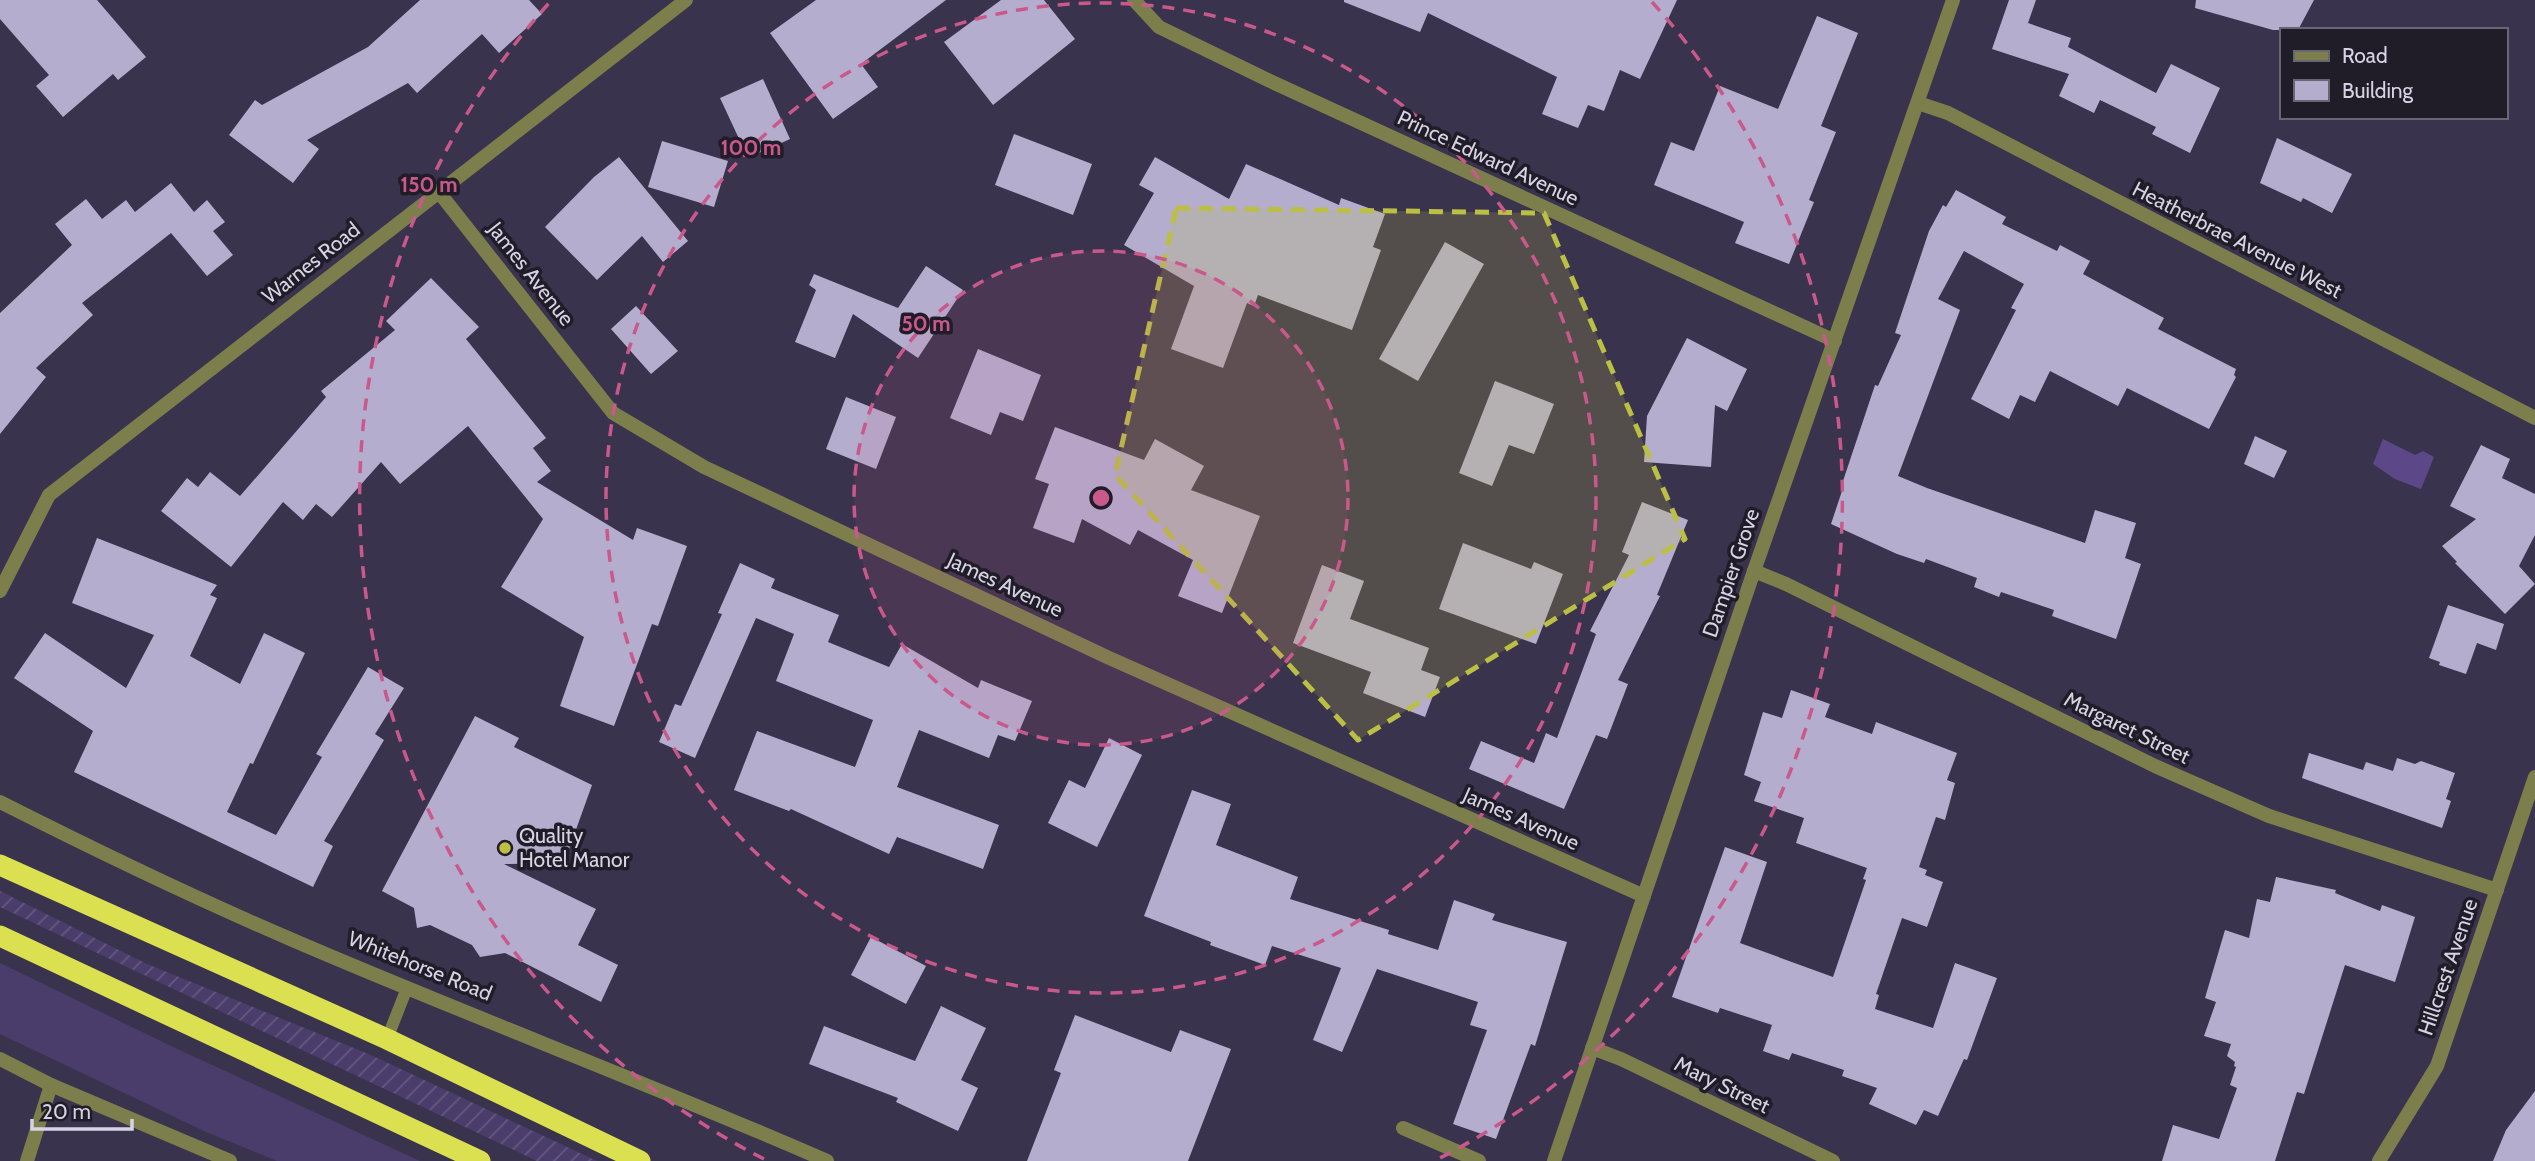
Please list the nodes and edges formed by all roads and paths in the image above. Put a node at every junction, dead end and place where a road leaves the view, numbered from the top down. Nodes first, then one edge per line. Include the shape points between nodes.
1 (686, 0) edge
2 (1134, 0) edge
3 (1953, 0) edge
4 (1918, 103) junction
5 (438, 191) junction
6 (1835, 341) junction
7 (2535, 418) edge
8 (1754, 571) junction
9 (0, 591) edge
10 (2535, 777) edge
11 (0, 802) edge
12 (0, 865) edge
13 (2497, 890) junction
14 (1644, 896) junction
15 (0, 936) edge
16 (407, 988) junction
17 (387, 1039) junction
18 (1592, 1048) junction
19 (0, 1059) edge
20 (51, 1084) junction
21 (1403, 1128) dead end
22 (27, 1161) edge
23 (230, 1161) edge
24 (480, 1161) edge
25 (640, 1161) edge
26 (827, 1161) edge
27 (1479, 1161) edge
28 (1554, 1161) edge
29 (1833, 1161) edge
30 (2379, 1161) edge

1 - 5 street, Warnes Road
2 - 6 street, Prince Edward Avenue via 1159,27 1171,33
3 - 4 street, Dampier Grove
4 - 6 street, Dampier Grove
4 - 7 street, Heatherbrae Avenue West via 1948,113
5 - 9 street, Warnes Road via 48,495
5 - 14 street, James Avenue via 613,413 704,467 1107,657
6 - 8 street, Dampier Grove
8 - 13 street, Margaret Street via 2155,766 2269,816
8 - 14 street, Dampier Grove
10 - 13 street, Hillcrest Avenue
11 - 16 street, Whitehorse Road via 123,863
12 - 17 highway
13 - 30 street, Hillcrest Avenue via 2437,1066
14 - 18 street, Dampier Grove
15 - 24 highway
16 - 17 lane
16 - 26 street, Whitehorse Road
17 - 25 highway
18 - 28 street, Dampier Grove
18 - 29 street, Mary Street
19 - 20 street
20 - 22 street
20 - 23 street
21 - 27 street

